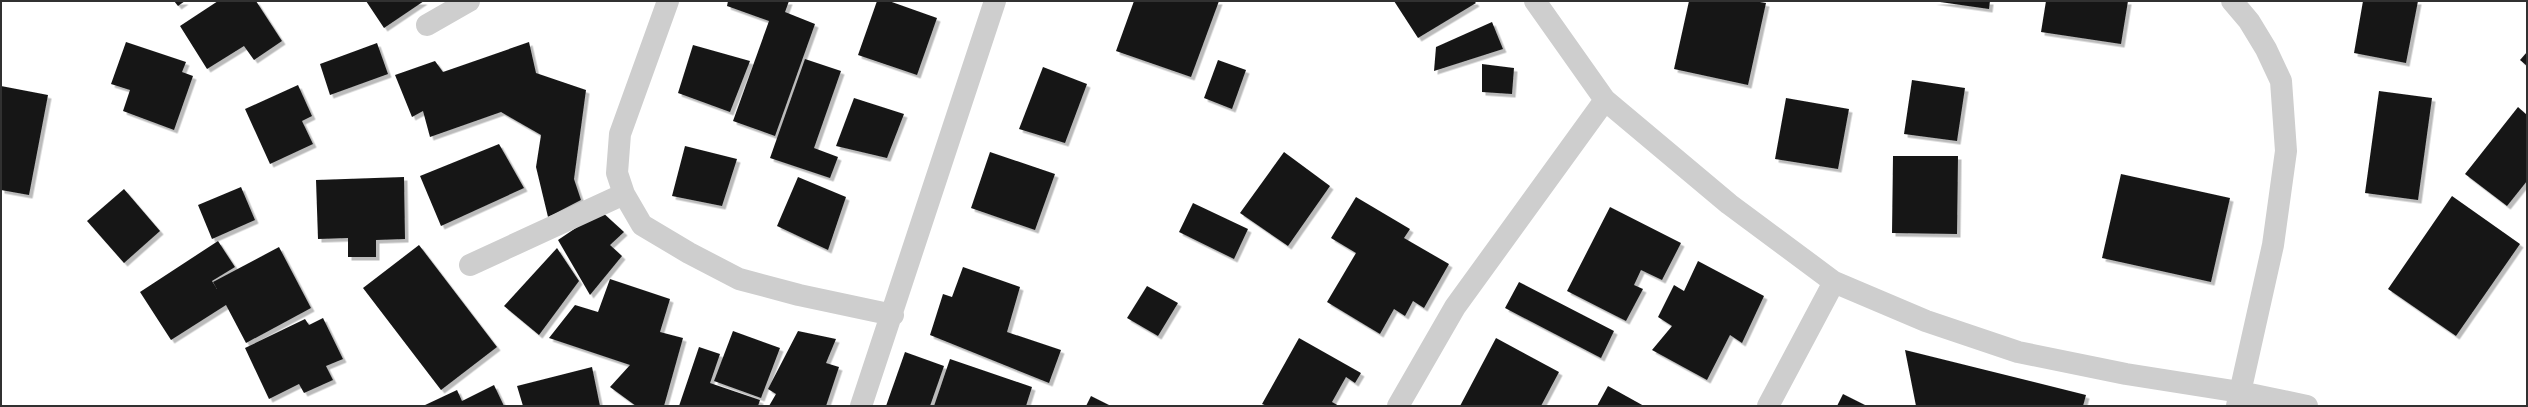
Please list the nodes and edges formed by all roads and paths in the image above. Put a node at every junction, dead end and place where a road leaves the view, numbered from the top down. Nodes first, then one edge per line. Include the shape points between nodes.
1 (469, 1) edge
2 (668, 1) edge
3 (995, 1) edge
4 (1535, 1) edge
5 (2232, 1) edge
6 (427, 25) dead end
7 (1605, 100) junction
8 (624, 194) junction
9 (470, 265) dead end
10 (1834, 282) junction
11 (893, 315) junction
12 (2239, 399) edge
13 (861, 406) edge
14 (1398, 406) edge
15 (1768, 406) edge
16 (2307, 406) edge

1 - 6 street
2 - 8 street via 620,134 617,173
3 - 11 street
4 - 7 street
5 - 12 street via 2266,49 2281,81 2286,151 2273,245
7 - 10 street via 1729,204
7 - 14 street via 1455,307
8 - 9 street
8 - 11 street via 642,225 688,253 739,279
10 - 12 street via 1926,321 2018,352
10 - 15 street
11 - 13 street
12 - 16 street

